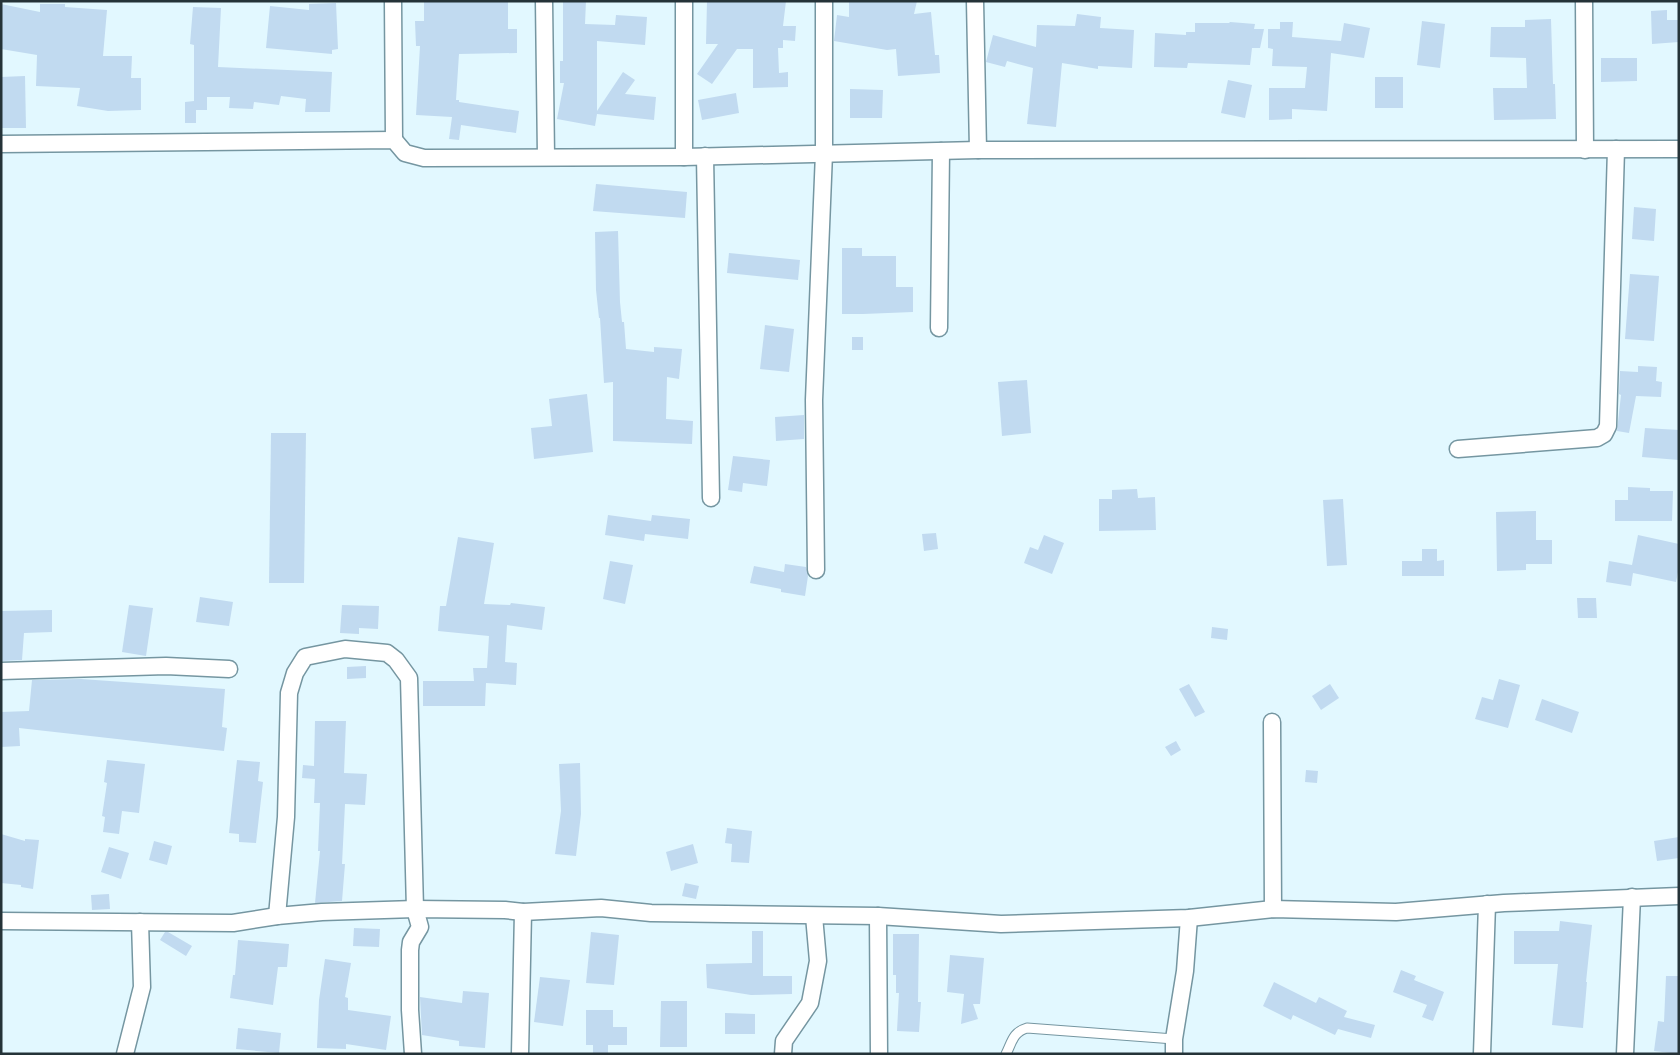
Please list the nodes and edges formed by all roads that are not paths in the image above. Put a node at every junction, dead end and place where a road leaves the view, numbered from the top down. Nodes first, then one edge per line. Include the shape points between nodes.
1 (393, 1) edge
2 (544, 1) edge
3 (684, 1) edge
4 (824, 1) edge
5 (975, 1) edge
6 (1584, 1) edge
7 (394, 140) junction
8 (1, 144) edge
9 (1616, 149) junction
10 (1679, 149) edge
11 (941, 150) junction
12 (978, 150) junction
13 (1585, 150) junction
14 (824, 153) junction
15 (704, 156) junction
16 (684, 157) junction
17 (546, 158) junction
18 (939, 328) dead end
19 (1458, 449) dead end
20 (711, 498) dead end
21 (816, 570) dead end
22 (230, 669) dead end
23 (1, 671) edge
24 (1272, 722) dead end
25 (1679, 896) edge
26 (1632, 897) junction
27 (1487, 904) junction
28 (1273, 908) junction
29 (415, 910) junction
30 (523, 912) junction
31 (277, 916) junction
32 (814, 916) junction
33 (878, 916) junction
34 (1189, 918) junction
35 (1, 921) edge
36 (140, 922) junction
37 (1174, 1046) edge
38 (125, 1054) edge
39 (413, 1054) edge
40 (520, 1054) edge
41 (783, 1054) edge
42 (879, 1054) edge
43 (1006, 1054) edge
44 (1482, 1054) edge
45 (1625, 1054) edge

1 - 7 street
2 - 17 street
3 - 16 street
4 - 14 street
5 - 12 street
6 - 13 street
7 - 8 street
7 - 17 street via 404,153 424,158
9 - 10 street
9 - 13 street
9 - 19 street via 1608,426 1604,434 1597,438
11 - 12 street
11 - 14 street
11 - 18 street
12 - 13 street
14 - 15 street
14 - 21 street via 814,400
15 - 16 street
15 - 20 street
16 - 17 street
22 - 23 street via 166,666
24 - 28 street
25 - 26 street
26 - 27 street
26 - 45 street
27 - 28 street via 1396,912
27 - 44 street
28 - 34 street
29 - 30 street
29 - 31 street
29 - 31 street via 409,678 387,653 345,649 305,657 295,673 289,693 286,817
29 - 39 street via 420,927 410,942
30 - 32 street via 601,908 651,914
30 - 40 street
31 - 36 street via 233,923
32 - 33 street
32 - 41 street via 818,962 810,1003 784,1041
33 - 34 street via 1001,924
33 - 42 street
34 - 37 street
35 - 36 street
36 - 38 street via 142,987
37 - 43 lane via 1027,1028 1019,1030

